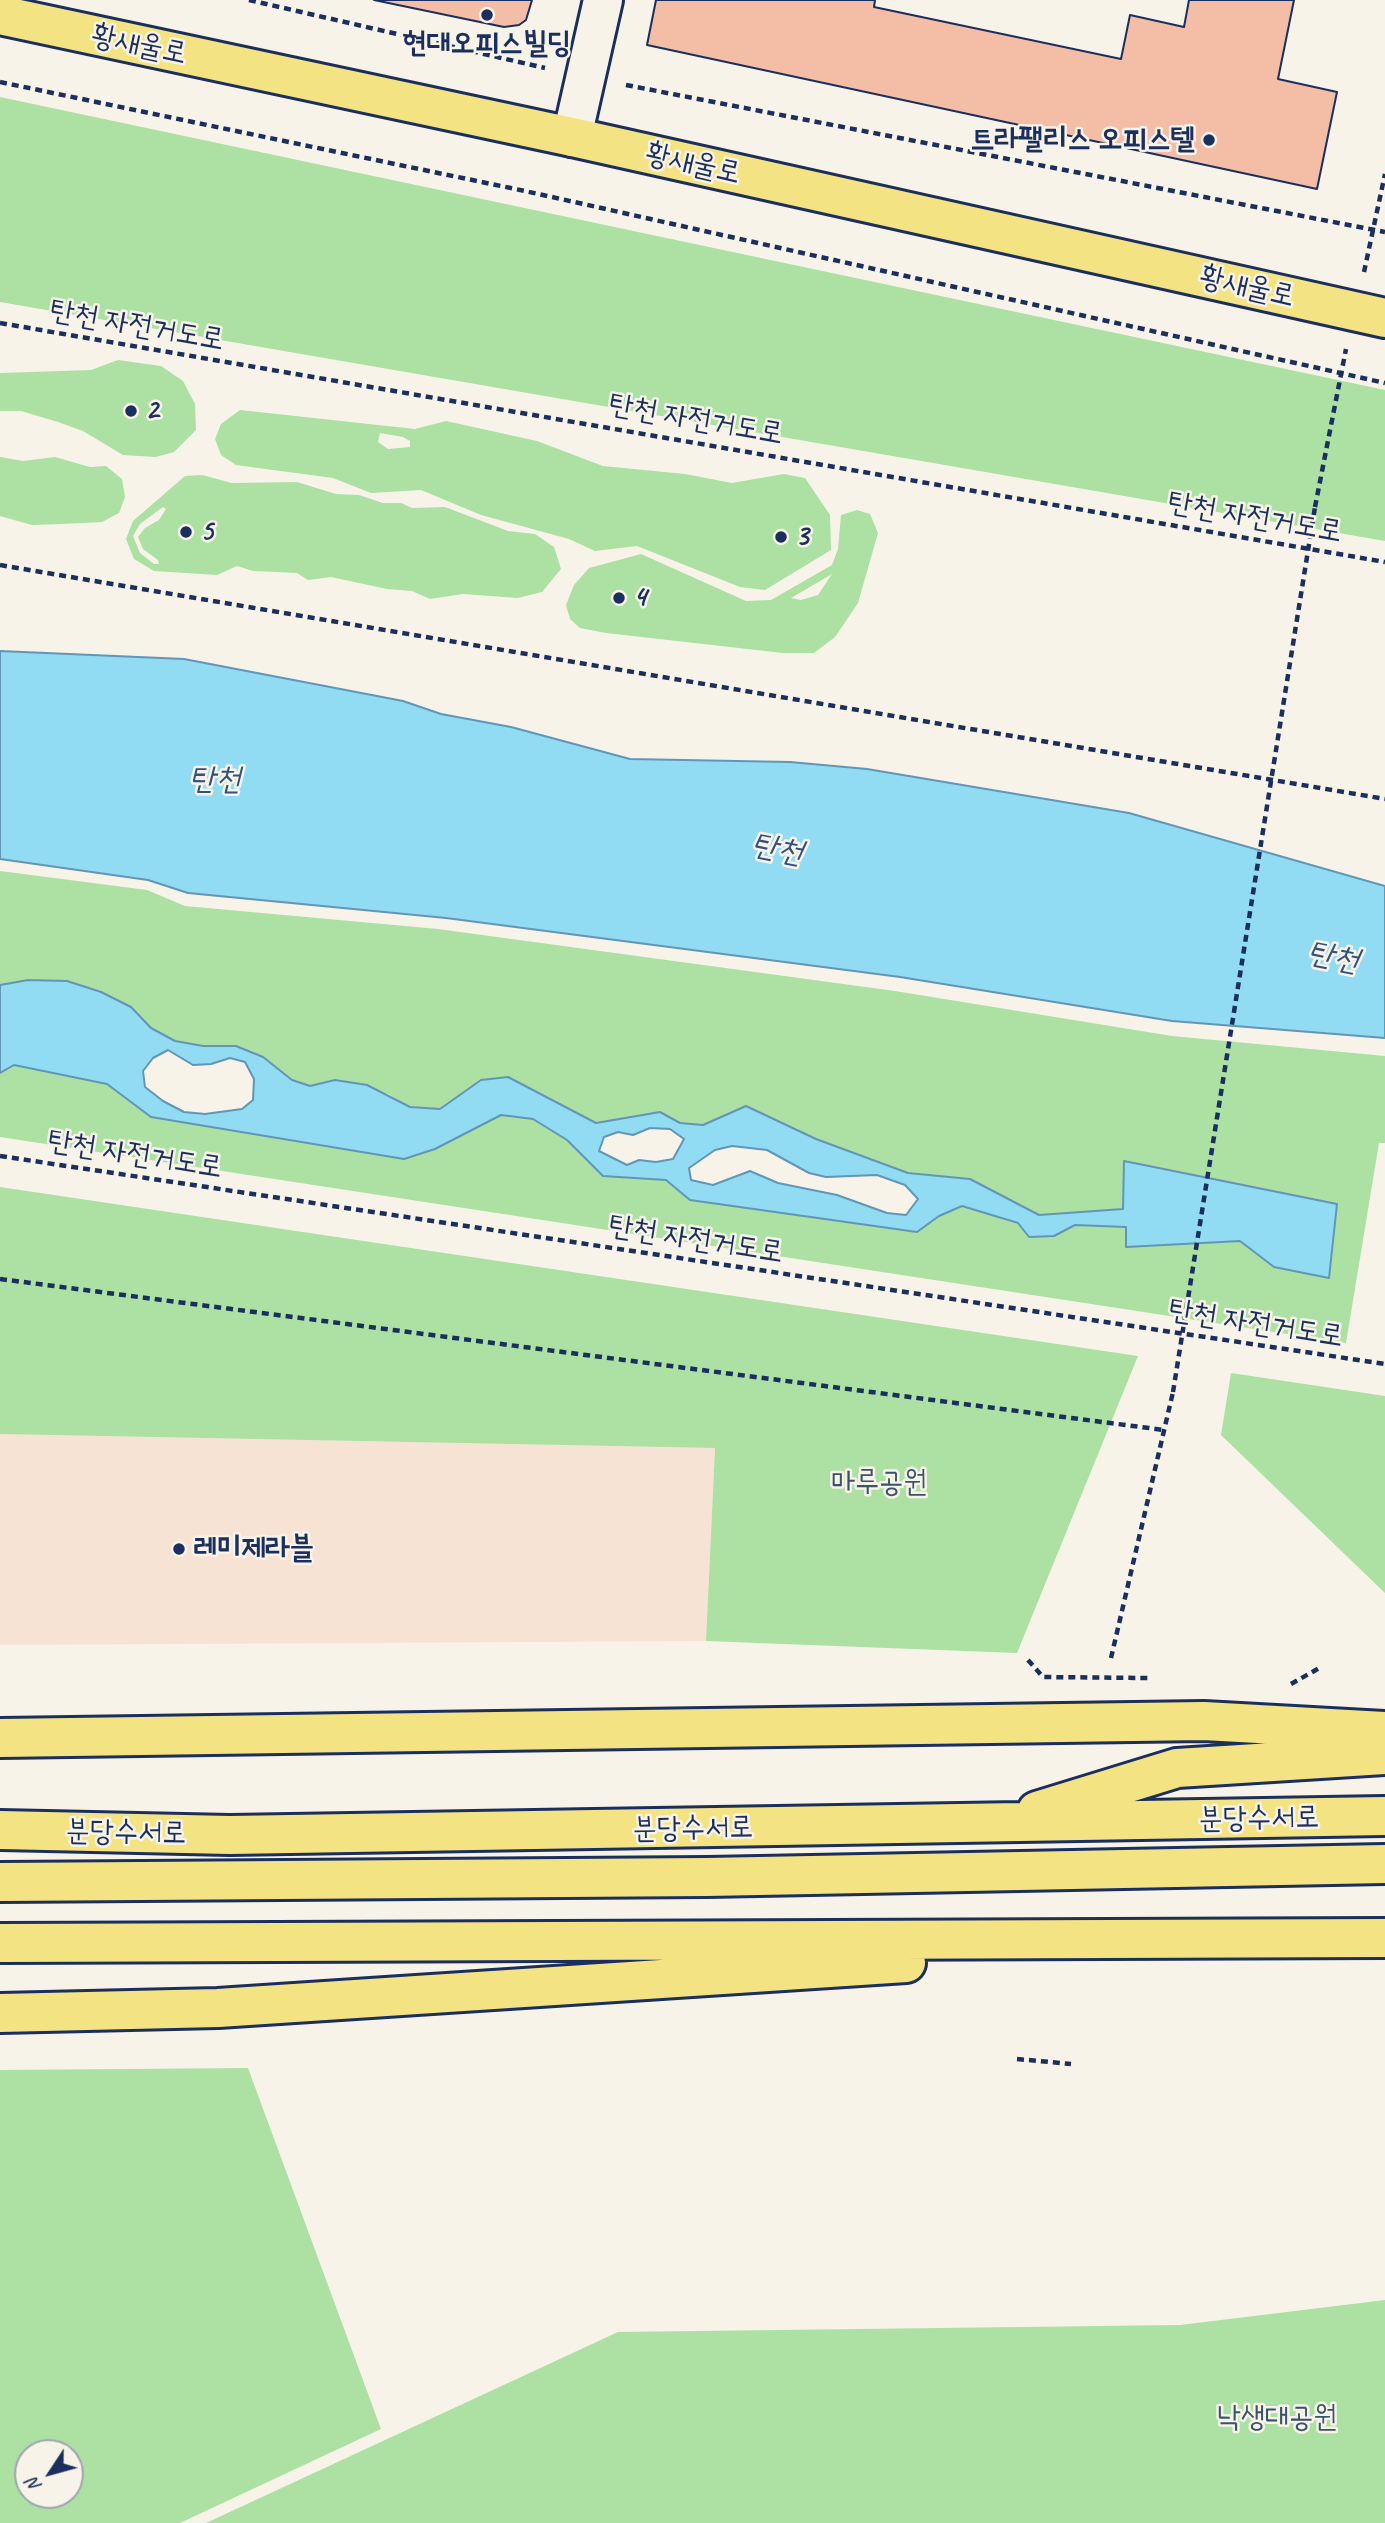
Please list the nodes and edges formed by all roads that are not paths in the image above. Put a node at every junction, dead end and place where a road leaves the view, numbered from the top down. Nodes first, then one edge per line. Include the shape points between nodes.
1 (603, 0) edge
2 (0, 15) edge
3 (572, 137) junction
4 (1385, 318) edge
5 (1385, 1731) edge
6 (0, 1738) edge
7 (1385, 1755) edge
8 (1385, 1816) edge
9 (990, 1825) junction
10 (0, 1830) edge
11 (1385, 1864) edge
12 (1303, 1865) junction
13 (0, 1882) edge
14 (1385, 1884) edge
15 (1385, 1938) edge
16 (1275, 1939) junction
17 (0, 1942) edge
18 (0, 2013) edge

1 - 3 street
2 - 3 main road, 황새울로
3 - 4 main road, 황새울로
5 - 6 main road via 1204,1721
7 - 9 main road via 1177,1768
8 - 9 main road, 분당수서로
9 - 10 main road, 분당수서로 via 230,1835
11 - 12 main road, 분당수서로
12 - 13 main road, 분당수서로 via 720,1877
12 - 14 main road
15 - 16 main road
16 - 17 main road
16 - 18 main road via 218,2008

